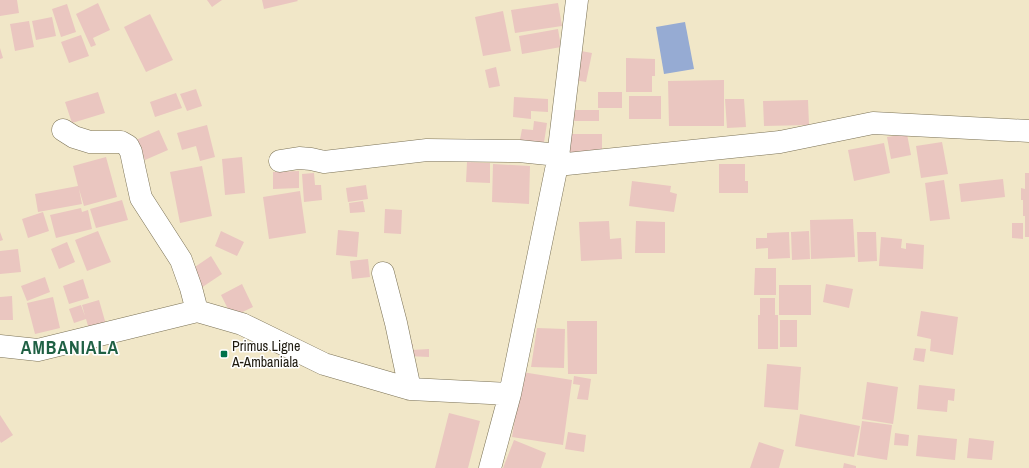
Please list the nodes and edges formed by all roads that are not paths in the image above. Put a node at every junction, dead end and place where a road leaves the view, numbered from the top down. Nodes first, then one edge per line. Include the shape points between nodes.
1 (577, 0) edge
2 (63, 130) dead end
3 (1029, 131) edge
4 (557, 160) junction
5 (280, 161) dead end
6 (383, 273) dead end
7 (197, 311) junction
8 (0, 346) edge
9 (410, 389) junction
10 (510, 394) junction
11 (490, 468) edge

1 - 4 street
2 - 7 street via 90,142 121,142 128,146 141,198 181,260
3 - 4 street via 873,123 780,142
4 - 5 street via 519,150 427,150 324,162 299,158
4 - 10 street
6 - 9 street
7 - 8 street via 38,350
7 - 9 street via 242,324 324,364
9 - 10 street
10 - 11 street

